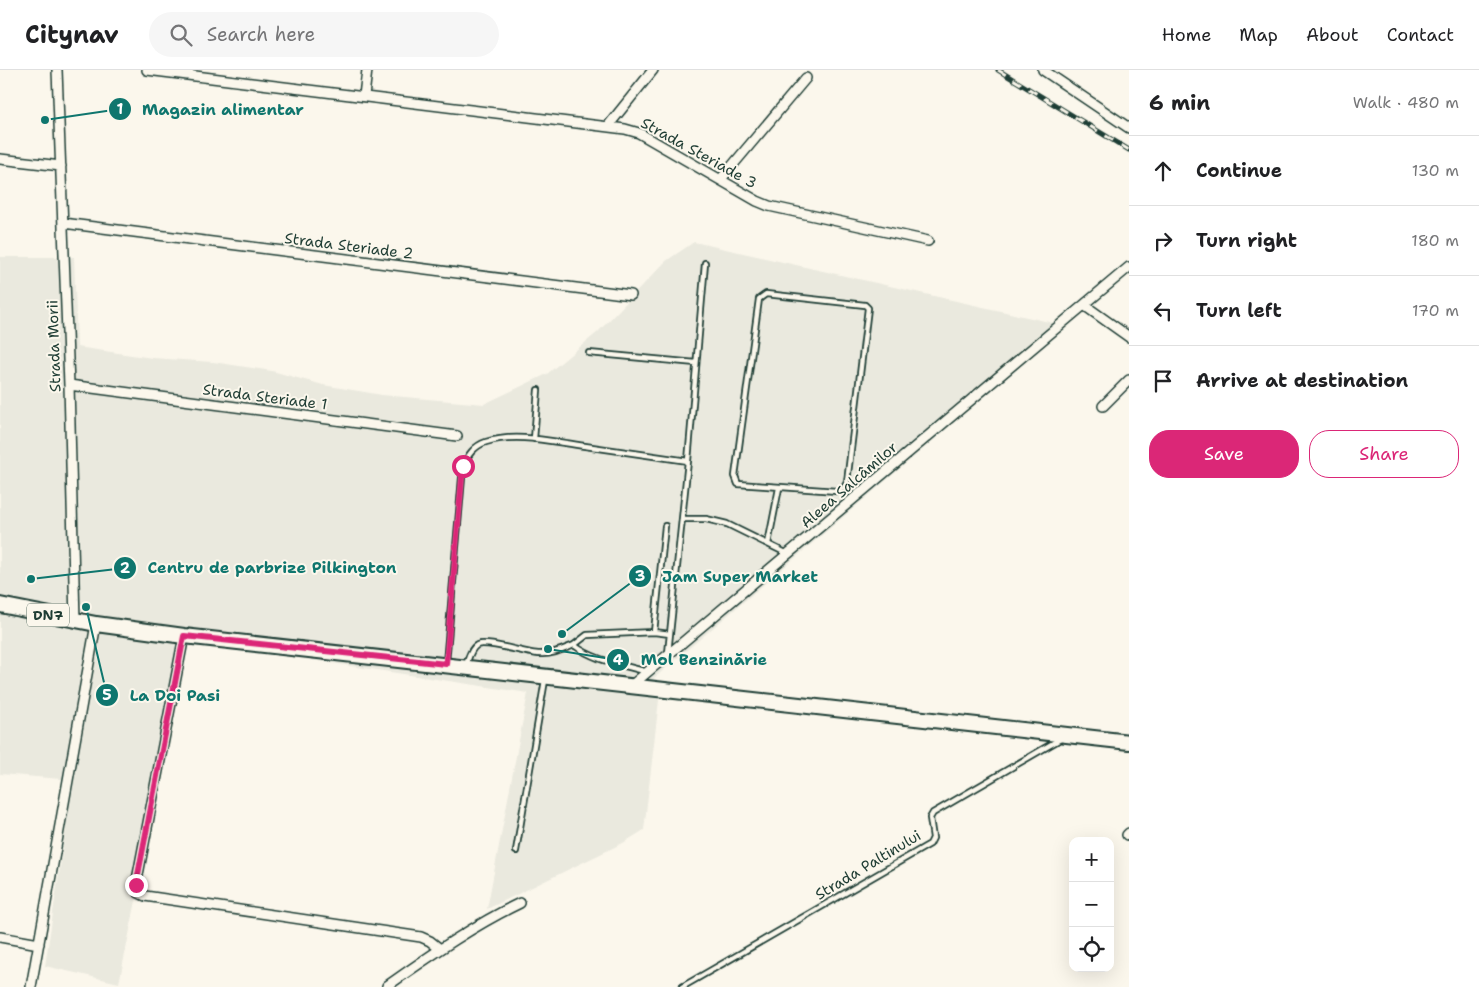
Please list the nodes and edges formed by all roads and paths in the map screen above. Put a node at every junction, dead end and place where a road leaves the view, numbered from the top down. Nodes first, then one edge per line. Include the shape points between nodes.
1 (57, 70) edge
2 (147, 70) edge
3 (367, 70) edge
4 (654, 70) edge
5 (1043, 70) edge
6 (806, 78) dead end
7 (364, 96) junction
8 (608, 126) junction
9 (1129, 128) edge
10 (0, 159) edge
11 (61, 166) junction
12 (721, 179) junction
13 (63, 223) junction
14 (928, 241) dead end
15 (704, 263) dead end
16 (1129, 267) edge
17 (631, 295) dead end
18 (1084, 305) junction
19 (1129, 337) edge
20 (588, 353) dead end
21 (696, 363) junction
22 (1129, 380) edge
23 (69, 385) junction
24 (538, 390) dead end
25 (1103, 406) dead end
26 (457, 436) dead end
27 (534, 439) junction
28 (688, 461) junction
29 (779, 488) junction
30 (682, 519) junction
31 (665, 526) dead end
32 (768, 544) junction
33 (789, 554) junction
34 (0, 605) edge
35 (75, 621) junction
36 (96, 624) junction
37 (654, 632) junction
38 (670, 634) junction
39 (184, 636) junction
40 (574, 645) junction
41 (667, 656) junction
42 (446, 664) junction
43 (465, 666) junction
44 (648, 672) junction
45 (546, 676) junction
46 (632, 685) junction
47 (1068, 735) junction
48 (1129, 742) edge
49 (516, 851) dead end
50 (520, 903) dead end
51 (0, 937) edge
52 (39, 944) junction
53 (440, 950) junction
54 (387, 986) edge
55 (32, 987) edge
56 (682, 987) edge

1 - 11 street, Strada Morii
2 - 7 street, Strada Steriade 3
3 - 7 street
4 - 8 street
5 - 9 street
6 - 12 street
7 - 8 street, Strada Steriade 3
8 - 12 street, Strada Steriade 3 via 639,133
10 - 11 street
11 - 13 street, Strada Morii
12 - 14 street, Strada Steriade 3 via 769,206
13 - 17 street, Strada Steriade 2
13 - 23 street, Strada Morii
15 - 21 lane
16 - 18 street, Aleea Salcâmilor
18 - 19 street
18 - 33 street, Aleea Salcâmilor
20 - 21 lane
21 - 28 lane
22 - 25 street
23 - 26 street, Strada Steriade 1
23 - 35 street, Strada Morii
24 - 27 lane
27 - 28 lane
27 - 42 lane via 506,438 485,442 475,448 463,466
28 - 30 lane
29 - 29 lane via 738,484 735,476 758,299 766,294 865,305 868,310 847,482 837,492
29 - 32 lane
30 - 32 lane via 706,519 727,524
30 - 38 lane
31 - 37 lane
32 - 33 lane
33 - 41 street, Aleea Salcâmilor
34 - 35 main road, DN7
35 - 36 main road, DN7
36 - 39 main road, DN7
36 - 52 street
37 - 38 lane
37 - 40 lane via 587,635
38 - 41 lane
39 - 42 main road, DN7
39 - 53 street via 136,885 139,893 421,937
40 - 43 lane via 542,655 490,644 478,645
40 - 44 lane via 583,652
41 - 44 street, Aleea Salcâmilor
42 - 43 main road, DN7
43 - 45 main road, DN7
44 - 46 street, Aleea Salcâmilor
45 - 46 main road, DN7
45 - 49 lane
46 - 47 main road, DN7
47 - 48 main road, DN7
47 - 56 lane, Strada Paltinului via 933,813 930,818 933,838 930,844
50 - 53 street
51 - 52 street
52 - 55 street
53 - 54 street

